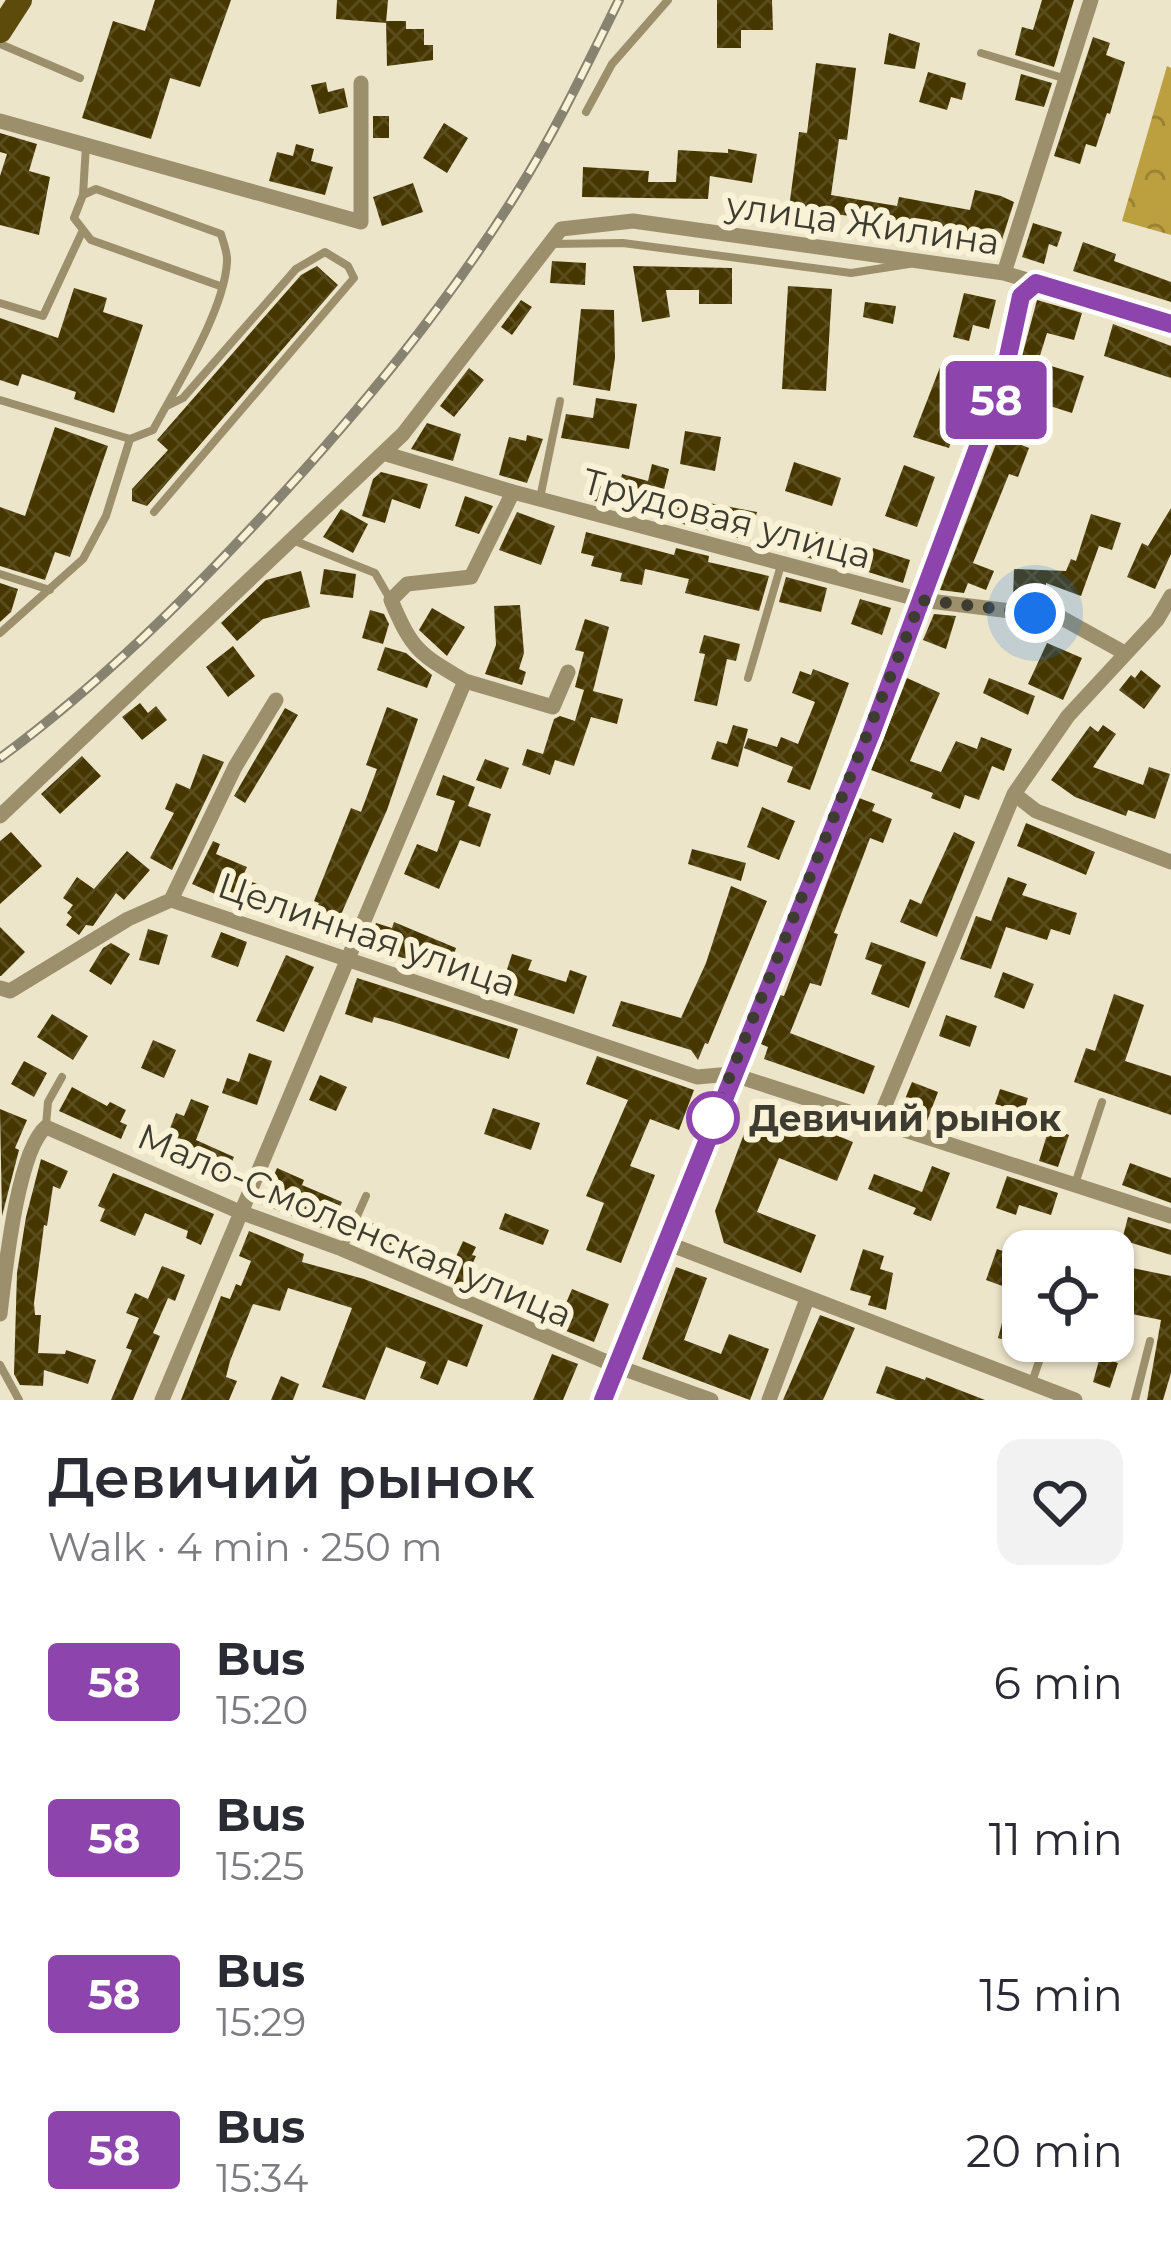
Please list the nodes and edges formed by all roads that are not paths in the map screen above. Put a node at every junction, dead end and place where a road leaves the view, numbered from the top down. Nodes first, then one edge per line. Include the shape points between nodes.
1 (20, 0) edge
2 (668, 0) edge
3 (1091, 0) edge
4 (0, 31) edge
5 (0, 44) edge
6 (981, 53) dead end
7 (80, 78) dead end
8 (1064, 78) junction
9 (361, 83) dead end
10 (586, 112) dead end
11 (0, 121) edge
12 (86, 146) junction
13 (83, 195) junction
14 (83, 230) junction
15 (1004, 273) junction
16 (1036, 283) junction
17 (220, 286) junction
18 (0, 303) edge
19 (1171, 324) edge
20 (0, 400) edge
21 (560, 401) dead end
22 (166, 406) junction
23 (130, 439) junction
24 (383, 453) junction
25 (513, 493) junction
26 (539, 500) junction
27 (154, 512) dead end
28 (293, 540) junction
29 (781, 563) junction
30 (0, 574) edge
31 (50, 590) junction
32 (1171, 596) edge
33 (391, 600) junction
34 (921, 600) junction
35 (1164, 622) edge
36 (0, 633) edge
37 (1123, 652) junction
38 (568, 672) dead end
39 (748, 678) dead end
40 (465, 681) junction
41 (276, 700) dead end
42 (1014, 794) junction
43 (0, 816) edge
44 (1171, 862) edge
45 (171, 900) junction
46 (348, 958) junction
47 (0, 988) edge
48 (730, 1074) junction
49 (62, 1077) dead end
50 (1102, 1102) dead end
51 (878, 1122) junction
52 (46, 1126) junction
53 (1075, 1186) junction
54 (367, 1196) dead end
55 (240, 1212) junction
56 (1171, 1216) edge
57 (664, 1242) junction
58 (342, 1249) junction
59 (807, 1299) junction
60 (0, 1314) edge
61 (1150, 1341) dead end
62 (1039, 1362) edge
63 (0, 1365) edge
64 (616, 1366) junction
65 (1031, 1384) junction
66 (19, 1400) edge
67 (162, 1400) edge
68 (602, 1400) edge
69 (711, 1400) edge
70 (769, 1400) edge
71 (1076, 1400) edge
72 (1136, 1400) edge

1 - 4 main road
2 - 10 lane via 612,64
3 - 8 street
5 - 7 lane
6 - 8 lane
8 - 15 street
9 - 12 street via 361,222
11 - 12 street
12 - 13 lane
13 - 14 lane via 74,218
13 - 17 lane via 96,189 221,234 228,260
14 - 17 lane via 91,240
14 - 18 lane via 43,316
15 - 16 street, улица Жилина
15 - 24 street, улица Жилина via 633,221 561,229
16 - 19 street, улица Жилина
16 - 34 street via 1021,296 1003,380
17 - 22 lane via 210,323
20 - 23 lane
21 - 26 lane
22 - 23 lane via 154,430
22 - 27 lane via 183,398 296,269 325,252 348,266 354,278
23 - 31 lane via 106,516 82,559
24 - 25 street, Трудовая улица
24 - 28 street
25 - 26 street, Трудовая улица
25 - 33 street via 471,577 407,584
26 - 29 street, Трудовая улица
28 - 33 lane via 375,573
28 - 43 street
29 - 34 street, Трудовая улица
29 - 39 lane
30 - 31 lane
31 - 36 lane
32 - 35 street
33 - 40 street via 422,656
34 - 37 street, Трудовая улица via 1060,617
34 - 48 street
35 - 37 street
37 - 42 street
38 - 40 street via 553,707
40 - 46 street
41 - 45 street
42 - 44 street via 1036,811
42 - 51 street
45 - 46 street, Целинная улица
45 - 47 street, Целинная улица via 10,991
46 - 48 street, Целинная улица via 697,1077
46 - 55 street
48 - 51 street, Целинная улица
48 - 57 street
49 - 52 lane
50 - 53 lane
51 - 53 street, Целинная улица
52 - 55 street, Мало-Смоленская улица
52 - 60 street via 22,1182
53 - 56 street, Целинная улица
54 - 58 lane
55 - 58 street, Мало-Смоленская улица
55 - 67 street
57 - 59 street
57 - 64 street
58 - 64 street, Мало-Смоленская улица
59 - 65 street
59 - 70 street
61 - 72 lane
62 - 65 lane
63 - 66 lane
64 - 68 street
64 - 69 street, Мало-Смоленская улица
65 - 71 street

